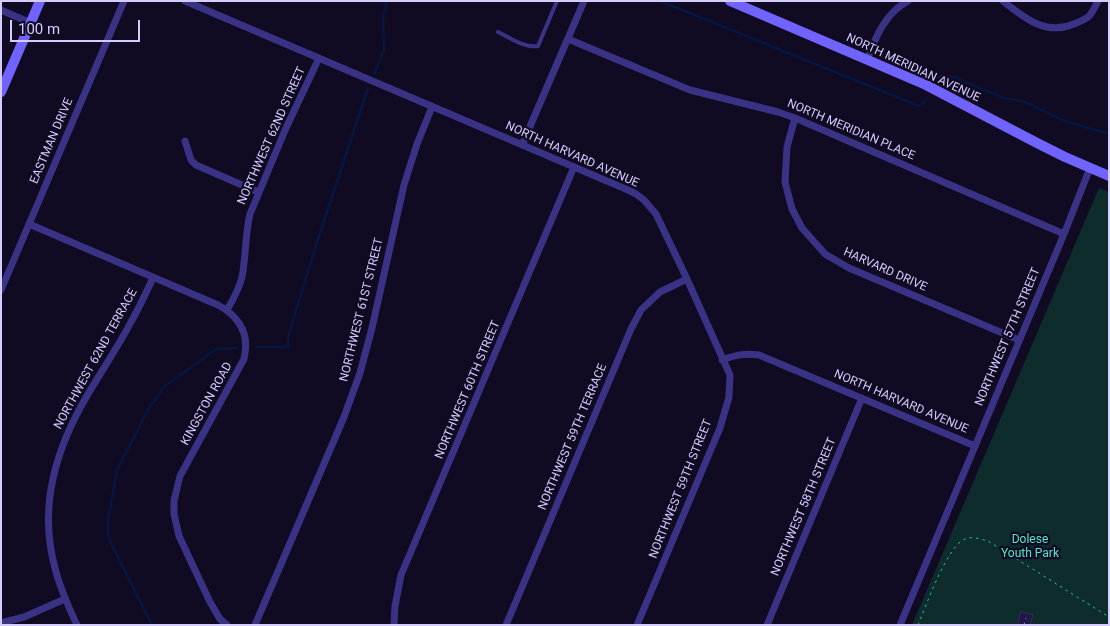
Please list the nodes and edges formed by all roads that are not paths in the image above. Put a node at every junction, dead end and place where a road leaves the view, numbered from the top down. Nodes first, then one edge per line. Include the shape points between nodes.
1 (40, 1) edge
2 (124, 1) edge
3 (185, 1) edge
4 (557, 1) edge
5 (584, 1) edge
6 (730, 1) edge
7 (1003, 1) edge
8 (1098, 1) edge
9 (905, 2) edge
10 (1, 10) edge
11 (31, 23) junction
12 (498, 32) dead end
13 (568, 39) junction
14 (318, 58) junction
15 (867, 60) junction
16 (1, 92) edge
17 (432, 107) junction
18 (795, 118) junction
19 (185, 141) dead end
20 (522, 145) junction
21 (574, 167) junction
22 (1090, 168) junction
23 (1109, 176) edge
24 (258, 192) junction
25 (29, 224) junction
26 (1064, 234) junction
27 (153, 278) junction
28 (687, 280) junction
29 (2, 288) edge
30 (227, 310) junction
31 (1019, 340) junction
32 (722, 360) junction
33 (862, 398) junction
34 (975, 446) junction
35 (65, 599) junction
36 (1, 624) edge
37 (77, 625) edge
38 (226, 625) edge
39 (255, 625) edge
40 (394, 625) edge
41 (506, 625) edge
42 (637, 625) edge
43 (767, 625) edge
44 (900, 625) edge

1 - 11 main road
2 - 25 street, EASTMAN DRIVE
3 - 14 street, NORTH HARVARD AVENUE
4 - 12 lane via 538,46 522,44
5 - 13 street
6 - 15 main road, NORTH MERIDIAN AVENUE
7 - 8 street via 1021,16 1044,28 1065,28 1090,18
9 - 15 street via 889,17
10 - 11 street
11 - 16 main road
13 - 18 street, NORTH MERIDIAN PLACE via 690,90
13 - 20 street
14 - 17 street, NORTH HARVARD AVENUE
14 - 24 street, NORTHWEST 62ND STREET
15 - 22 main road, NORTH MERIDIAN AVENUE via 926,85
17 - 20 street, NORTH HARVARD AVENUE
17 - 39 street, NORTHWEST 61ST STREET via 408,170 358,380
18 - 26 street, NORTH MERIDIAN PLACE
18 - 31 street, HARVARD DRIVE via 787,147 785,182 792,210 802,228 825,254 849,268
19 - 24 street via 196,165
20 - 21 street, NORTH HARVARD AVENUE
21 - 28 street, NORTH HARVARD AVENUE via 644,200 656,214
21 - 40 street, NORTHWEST 60TH STREET via 401,575
22 - 23 main road, NORTH MERIDIAN AVENUE
22 - 26 street, NORTHWEST 57TH STREET
24 - 30 street, NORTHWEST 62ND STREET via 247,226 242,278
25 - 27 street, KINGSTON ROAD
25 - 29 street, EASTMAN DRIVE
26 - 31 street, NORTHWEST 57TH STREET
27 - 30 street, KINGSTON ROAD
27 - 35 street, NORTHWEST 62ND TERRACE via 130,324 87,395 57,459 48,514 49,535 54,566
28 - 32 street, NORTH HARVARD AVENUE
28 - 41 street, NORTHWEST 59TH TERRACE via 660,292 641,310 631,329
30 - 38 street, KINGSTON ROAD via 245,335 244,358 180,476 174,501 179,536 210,602
31 - 34 street, NORTHWEST 57TH STREET
32 - 33 street, NORTH HARVARD AVENUE via 746,353 759,355
32 - 42 street, NORTHWEST 59TH STREET via 730,375 729,397 720,428
33 - 34 street, NORTH HARVARD AVENUE
33 - 43 street, NORTHWEST 58TH STREET
34 - 44 street, NORTHWEST 57TH STREET
35 - 36 street
35 - 37 street, NORTHWEST 62ND TERRACE

